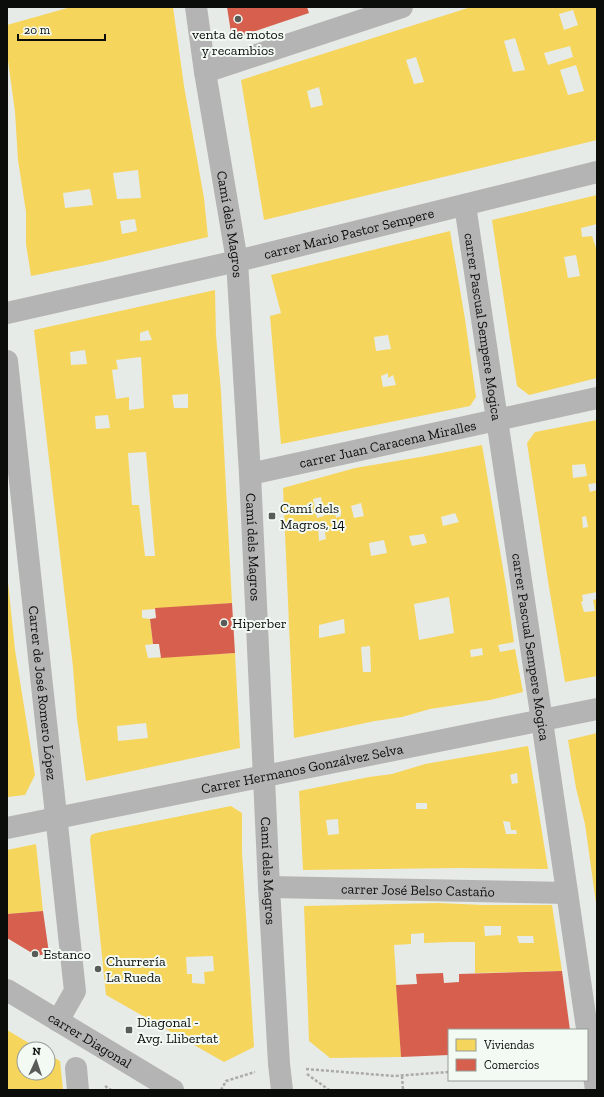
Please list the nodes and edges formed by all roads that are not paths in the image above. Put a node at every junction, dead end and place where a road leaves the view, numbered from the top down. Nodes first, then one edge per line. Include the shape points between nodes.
1 (196, 7) edge
2 (402, 7) edge
3 (205, 72) junction
4 (597, 172) edge
5 (465, 205) junction
6 (237, 261) junction
7 (7, 313) edge
8 (7, 361) edge
9 (597, 398) edge
10 (497, 420) junction
11 (250, 474) junction
12 (597, 709) edge
13 (542, 721) junction
14 (263, 776) junction
15 (56, 818) junction
16 (7, 828) edge
17 (269, 887) junction
18 (567, 893) junction
19 (7, 990) edge
20 (58, 1021) junction
21 (587, 1029) edge
22 (588, 1036) edge
23 (76, 1068) dead end
24 (78, 1090) edge
25 (173, 1090) edge
26 (282, 1090) edge
27 (596, 1090) edge

1 - 3 street, Camí dels Magros
2 - 3 street
3 - 6 street, Camí dels Magros
4 - 5 street, carrer Mario Pastor Sempere
5 - 6 street, carrer Mario Pastor Sempere
5 - 10 street, carrer Pascual Sempere Mogica
6 - 7 street, carrer Mario Pastor Sempere
6 - 11 street, Camí dels Magros
8 - 15 street, Carrer de José Romero López
9 - 10 street, carrer Juan Caracena Miralles
10 - 11 street, carrer Juan Caracena Miralles
10 - 13 street, carrer Pascual Sempere Mogica
11 - 14 street, Camí dels Magros
12 - 13 street, Carrer Hermanos Gonzálvez Selva
13 - 14 street, Carrer Hermanos Gonzálvez Selva
13 - 18 street, carrer Pascual Sempere Mogica
14 - 15 street, Carrer Hermanos Gonzálvez Selva
14 - 17 street, Camí dels Magros
15 - 16 street, Carrer Hermanos Gonzálvez Selva
15 - 20 street, Carrer de José Romero López via 76,991
17 - 18 street, carrer José Belso Castaño
17 - 26 street, Camí dels Magros via 289,1066
18 - 21 street, carrer Pascual Sempere Mogica
19 - 20 street, carrer Diagonal
20 - 25 street, carrer Diagonal
22 - 27 street, carrer Pascual Sempere Mogica
23 - 24 street

